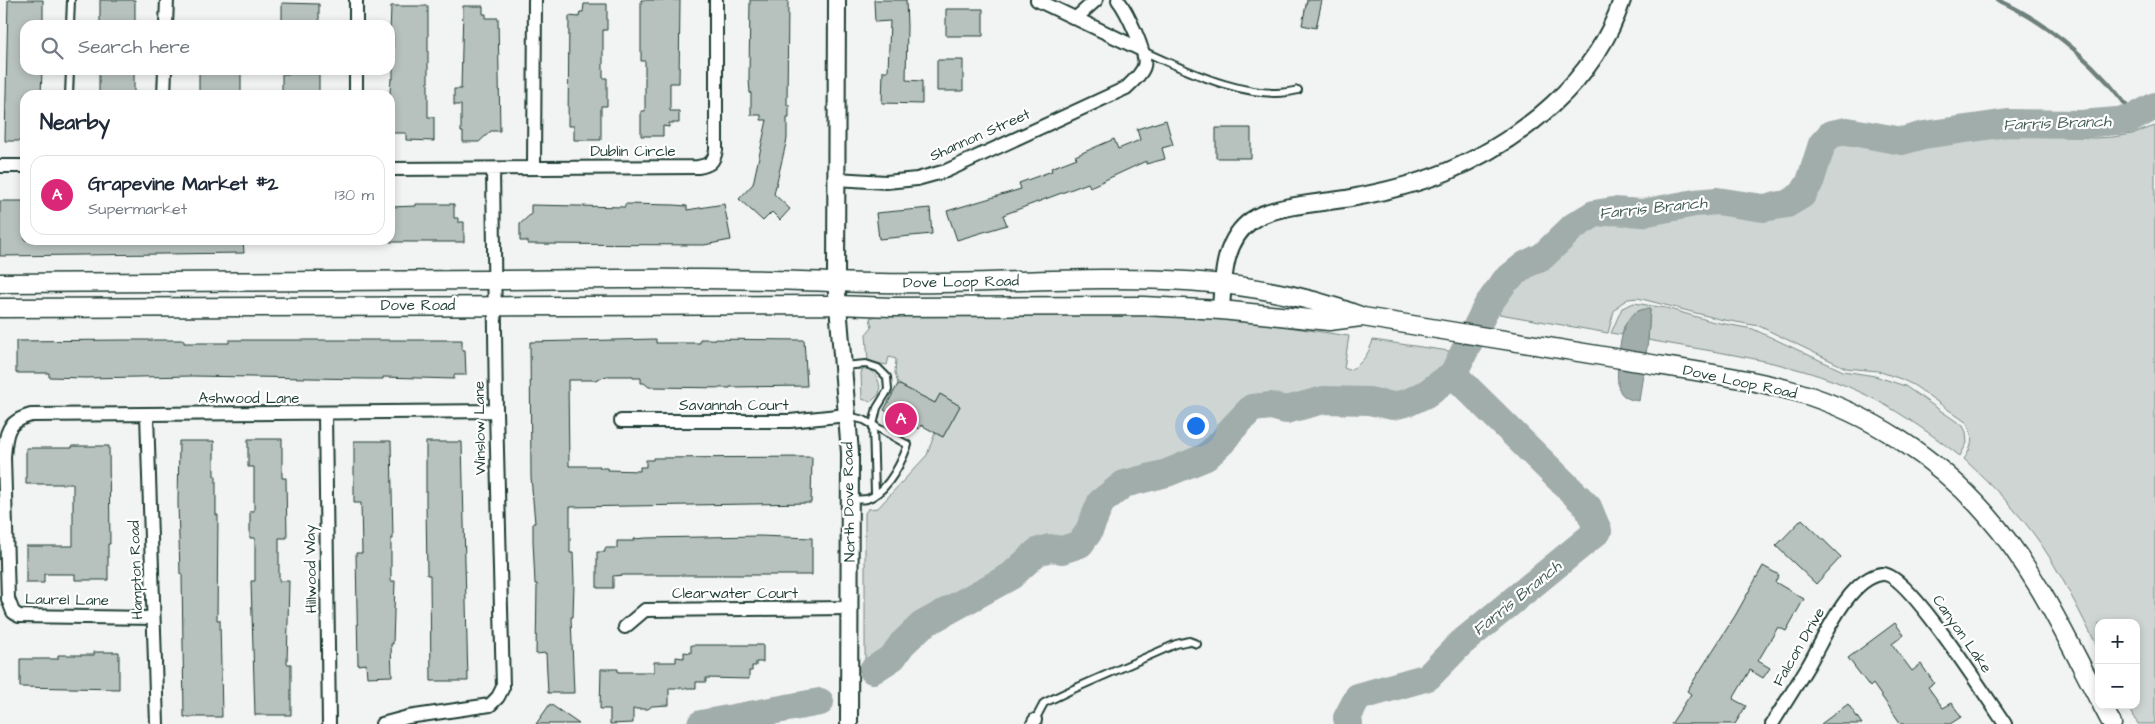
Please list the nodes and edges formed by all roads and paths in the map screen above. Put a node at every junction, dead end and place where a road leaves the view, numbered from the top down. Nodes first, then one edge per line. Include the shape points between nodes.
1 (71, 0) edge
2 (166, 0) edge
3 (356, 0) edge
4 (535, 0) edge
5 (716, 0) edge
6 (837, 0) edge
7 (1037, 0) edge
8 (1096, 0) edge
9 (1118, 0) edge
10 (1622, 0) edge
11 (1076, 18) junction
12 (70, 20) edge
13 (166, 20) edge
14 (356, 20) edge
15 (1142, 50) junction
16 (70, 75) edge
17 (165, 75) edge
18 (356, 75) edge
19 (69, 90) edge
20 (164, 90) edge
21 (356, 90) edge
22 (1298, 90) dead end
23 (0, 166) edge
24 (20, 166) edge
25 (534, 168) junction
26 (395, 169) edge
27 (493, 169) junction
28 (836, 179) junction
29 (494, 280) junction
30 (836, 281) junction
31 (0, 283) edge
32 (1223, 283) junction
33 (495, 304) junction
34 (837, 305) junction
35 (0, 308) edge
36 (1221, 310) junction
37 (1362, 317) junction
38 (843, 366) junction
39 (496, 411) junction
40 (147, 414) junction
41 (325, 414) junction
42 (847, 415) junction
43 (621, 422) dead end
44 (874, 425) junction
45 (8, 431) joint
46 (875, 493) junction
47 (850, 500) junction
48 (1883, 573) joint
49 (850, 608) junction
50 (153, 618) junction
51 (625, 626) dead end
52 (1197, 644) dead end
53 (2095, 692) edge
54 (2104, 709) edge
55 (1034, 722) edge
56 (157, 724) edge
57 (329, 724) edge
58 (382, 724) edge
59 (850, 724) edge
60 (1772, 724) edge
61 (2005, 724) edge
62 (2112, 724) edge

1 - 12 lane
2 - 13 street
3 - 14 street
4 - 25 street
5 - 25 street, Dublin Circle via 716,150 709,165
6 - 28 street
7 - 11 street
8 - 11 street
9 - 15 street via 1126,10
10 - 32 street via 1600,49 1577,79 1537,117 1506,139 1480,156 1422,180 1356,197 1285,208 1253,219 1234,239
11 - 15 street
15 - 22 lane via 1218,82 1268,94
15 - 28 street, Shannon Street via 1144,67 1126,88 946,171 886,182
16 - 19 lane
17 - 20 street
18 - 21 street
23 - 24 street
25 - 27 street, Dublin Circle
26 - 27 street, Dublin Circle
27 - 29 street, Winslow Lane
28 - 30 street
29 - 30 main road, Dove Road
29 - 31 main road, Dove Road
29 - 33 street, Winslow Lane
30 - 32 main road, Dove Loop Road via 876,284 1079,280
30 - 34 street, North Dove Road
32 - 36 street
32 - 37 main road, Dove Loop Road via 1326,303
33 - 34 main road, Dove Road
33 - 35 main road, Dove Road
33 - 39 street, Winslow Lane
34 - 36 main road, Dove Loop Road via 892,308 1143,306
34 - 38 street, North Dove Road
36 - 37 main road, Dove Loop Road via 1329,321
37 - 53 main road, Dove Loop Road via 1726,376 1798,393 1863,419 1925,457 1985,512 2034,578
38 - 42 street, North Dove Road
38 - 44 lane via 866,364 878,368 887,377 888,390 877,408
39 - 41 street, Ashwood Lane
39 - 58 street, Winslow Lane via 503,687 490,705
40 - 41 street, Ashwood Lane
40 - 45 street, Ashwood Lane via 31,415 18,419
40 - 50 street, Hampton Road
41 - 57 street, Hillwood Way
42 - 43 street, Savannah Court via 790,421
42 - 44 lane
42 - 47 street, North Dove Road
44 - 46 lane
44 - 46 lane via 908,445 889,482
45 - 50 street, Laurel Lane via 4,457 8,599 13,612 19,616
46 - 47 lane via 867,499
47 - 49 street, North Dove Road
48 - 60 street, Falcon Drive via 1868,578 1842,606
48 - 61 street, Canyon Lake via 1897,579 1922,604
49 - 51 street, Clearwater Court via 644,610
49 - 59 street, North Dove Road
50 - 56 street, Hampton Road
52 - 55 lane via 1189,641 1176,644 1068,691 1044,703
54 - 62 main road

